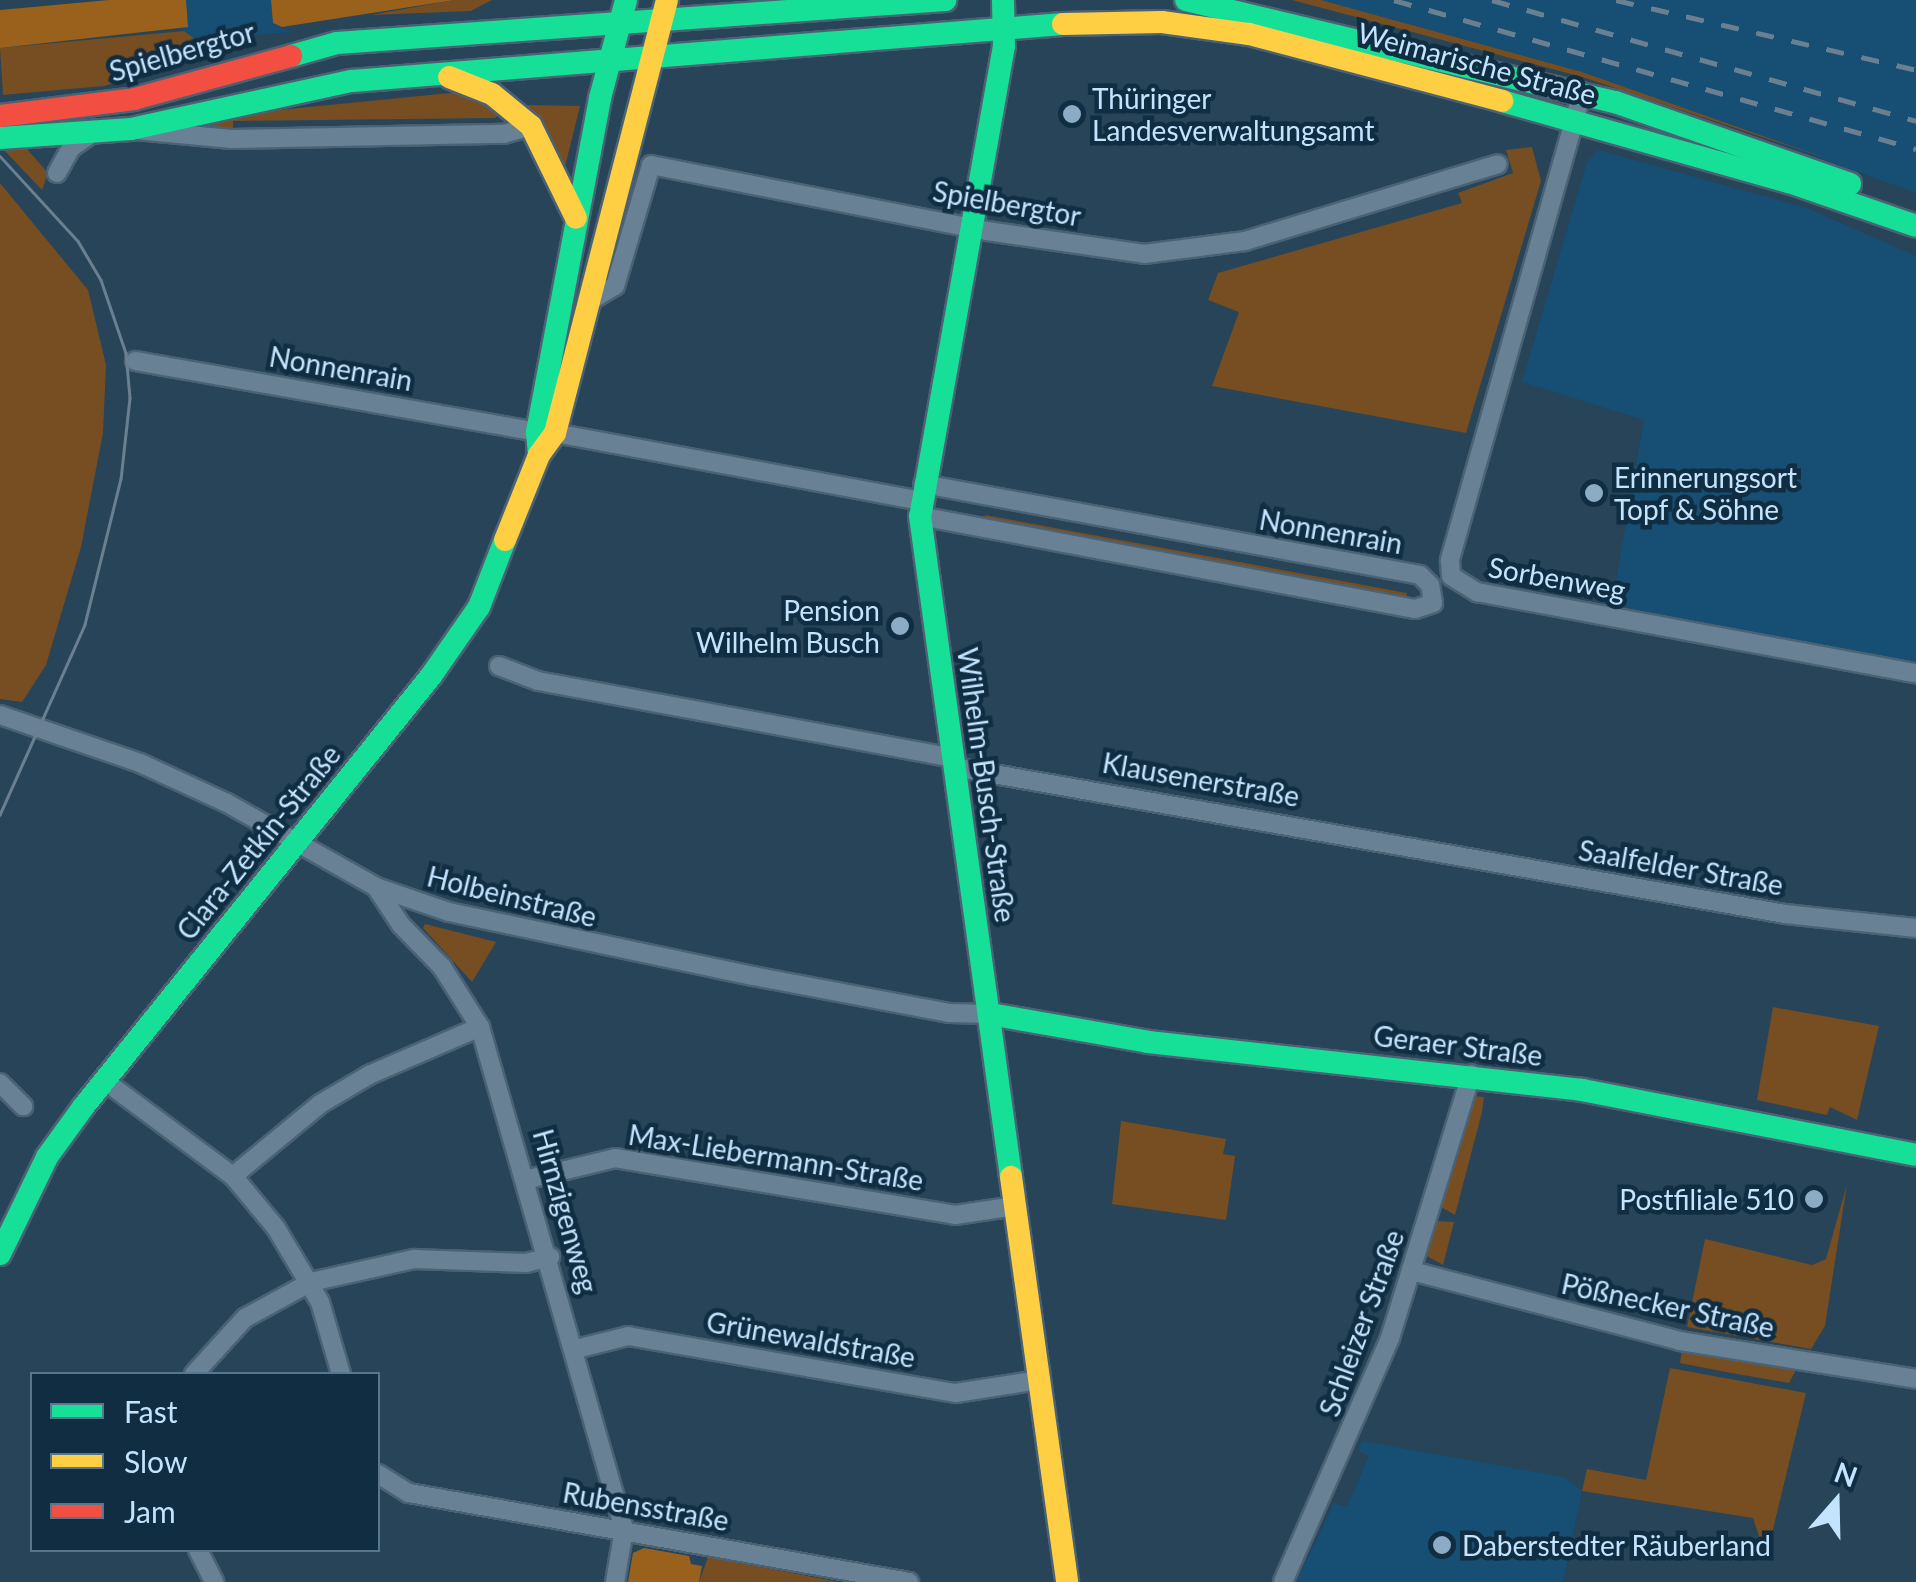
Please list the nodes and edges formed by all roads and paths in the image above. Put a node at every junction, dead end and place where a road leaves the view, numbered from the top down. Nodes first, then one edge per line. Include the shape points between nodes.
1 (626, 0) edge
2 (758, 0) edge
3 (944, 0) edge
4 (1003, 0) edge
5 (1186, 0) edge
6 (664, 11) edge
7 (791, 12) junction
8 (619, 24) junction
9 (1005, 28) junction
10 (653, 57) junction
11 (609, 61) junction
12 (438, 73) junction
13 (1582, 93) junction
14 (0, 116) edge
15 (1574, 120) junction
16 (531, 126) junction
17 (131, 128) junction
18 (94, 134) junction
19 (0, 138) edge
20 (1498, 164) dead end
21 (57, 173) dead end
22 (1916, 209) edge
23 (578, 222) junction
24 (1916, 226) edge
25 (969, 228) junction
26 (594, 299) junction
27 (135, 360) dead end
28 (544, 440) junction
29 (921, 500) junction
30 (498, 666) dead end
31 (1916, 673) edge
32 (0, 715) edge
33 (954, 762) junction
34 (298, 842) junction
35 (1438, 851) joint
36 (376, 887) junction
37 (1916, 928) edge
38 (990, 1014) junction
39 (480, 1027) junction
40 (1471, 1074) junction
41 (105, 1080) junction
42 (0, 1083) edge
43 (22, 1106) dead end
44 (1916, 1155) edge
45 (233, 1176) junction
46 (529, 1179) junction
47 (1016, 1206) junction
48 (0, 1254) edge
49 (550, 1257) junction
50 (1412, 1272) junction
51 (310, 1282) junction
52 (576, 1349) junction
53 (196, 1372) edge
54 (340, 1372) edge
55 (1916, 1379) edge
56 (1038, 1380) junction
57 (380, 1475) edge
58 (624, 1528) junction
59 (199, 1552) edge
60 (214, 1582) edge
61 (615, 1582) edge
62 (909, 1582) edge
63 (1067, 1582) edge
64 (1283, 1582) edge

1 - 8 main road, Clara-Zetkin-Straße
2 - 7 main road
3 - 7 main road
4 - 9 main road, Wilhelm-Busch-Straße
5 - 13 main road, Weimarische Straße
6 - 7 main road
6 - 8 main road
6 - 10 main road, Clara-Zetkin-Straße
8 - 11 main road, Clara-Zetkin-Straße
8 - 14 main road, Spielbergtor via 337,43 134,99
9 - 10 main road, Weimarische Straße
9 - 15 main road, Weimarische Straße via 1115,20 1206,26
9 - 25 main road, Wilhelm-Busch-Straße
10 - 11 main road
10 - 26 main road, Clara-Zetkin-Straße
11 - 12 main road
11 - 23 main road, Clara-Zetkin-Straße
12 - 16 main road via 492,94
12 - 17 main road via 334,84
13 - 15 street, Sorbenweg
13 - 22 main road, Weimarische Straße
15 - 24 main road, Weimarische Straße
15 - 31 street, Sorbenweg via 1451,576 1478,592
16 - 17 street via 504,134 232,139 155,137
16 - 23 main road
17 - 18 main road
18 - 19 main road
18 - 21 street via 71,148
20 - 25 street, Spielbergtor via 1368,208 1175,252 1110,252
23 - 28 main road, Clara-Zetkin-Straße
25 - 26 street, Spielbergtor via 651,165 615,286
25 - 29 main road, Wilhelm-Busch-Straße
26 - 28 main road, Clara-Zetkin-Straße
27 - 28 street, Nonnenrain
28 - 29 street, Nonnenrain
28 - 34 main road, Clara-Zetkin-Straße via 479,607
29 - 29 street, Nonnenrain via 1415,609 1433,603 1420,575
29 - 33 main road, Wilhelm-Busch-Straße
30 - 33 street, Klausenerstraße via 538,681
32 - 34 street, Holbeinstraße via 202,790
33 - 35 street, Klausenerstraße
33 - 38 main road, Wilhelm-Busch-Straße
34 - 36 street, Holbeinstraße
34 - 41 main road, Clara-Zetkin-Straße
35 - 37 street, Saalfelder Straße via 1785,914
36 - 38 street, Holbeinstraße via 508,930
36 - 39 street, Hirnzigenweg via 400,925 442,967
38 - 40 main road, Geraer Straße via 1148,1042
38 - 47 main road, Wilhelm-Busch-Straße
39 - 45 street via 352,1085
39 - 46 street, Hirnzigenweg
40 - 44 main road, Geraer Straße
40 - 50 street, Schleizer Straße
41 - 45 street
41 - 48 main road, Clara-Zetkin-Straße via 47,1157
42 - 43 street
45 - 51 street
46 - 47 street, Max-Liebermann-Straße via 615,1158 955,1215
46 - 49 street, Hirnzigenweg
47 - 56 main road, Wilhelm-Busch-Straße
49 - 51 street via 414,1260
49 - 52 street, Hirnzigenweg
50 - 55 street, Pößnecker Straße via 1680,1341
50 - 64 street, Schleizer Straße via 1359,1414
51 - 53 street via 245,1318
51 - 54 street
52 - 56 street, Grünewaldstraße via 628,1336 956,1392
52 - 58 street, Hirnzigenweg
56 - 63 main road, Wilhelm-Busch-Straße
57 - 58 street, Rubensstraße via 410,1493
58 - 61 street, Hirnzigenweg
58 - 62 street, Rubensstraße
59 - 60 street

